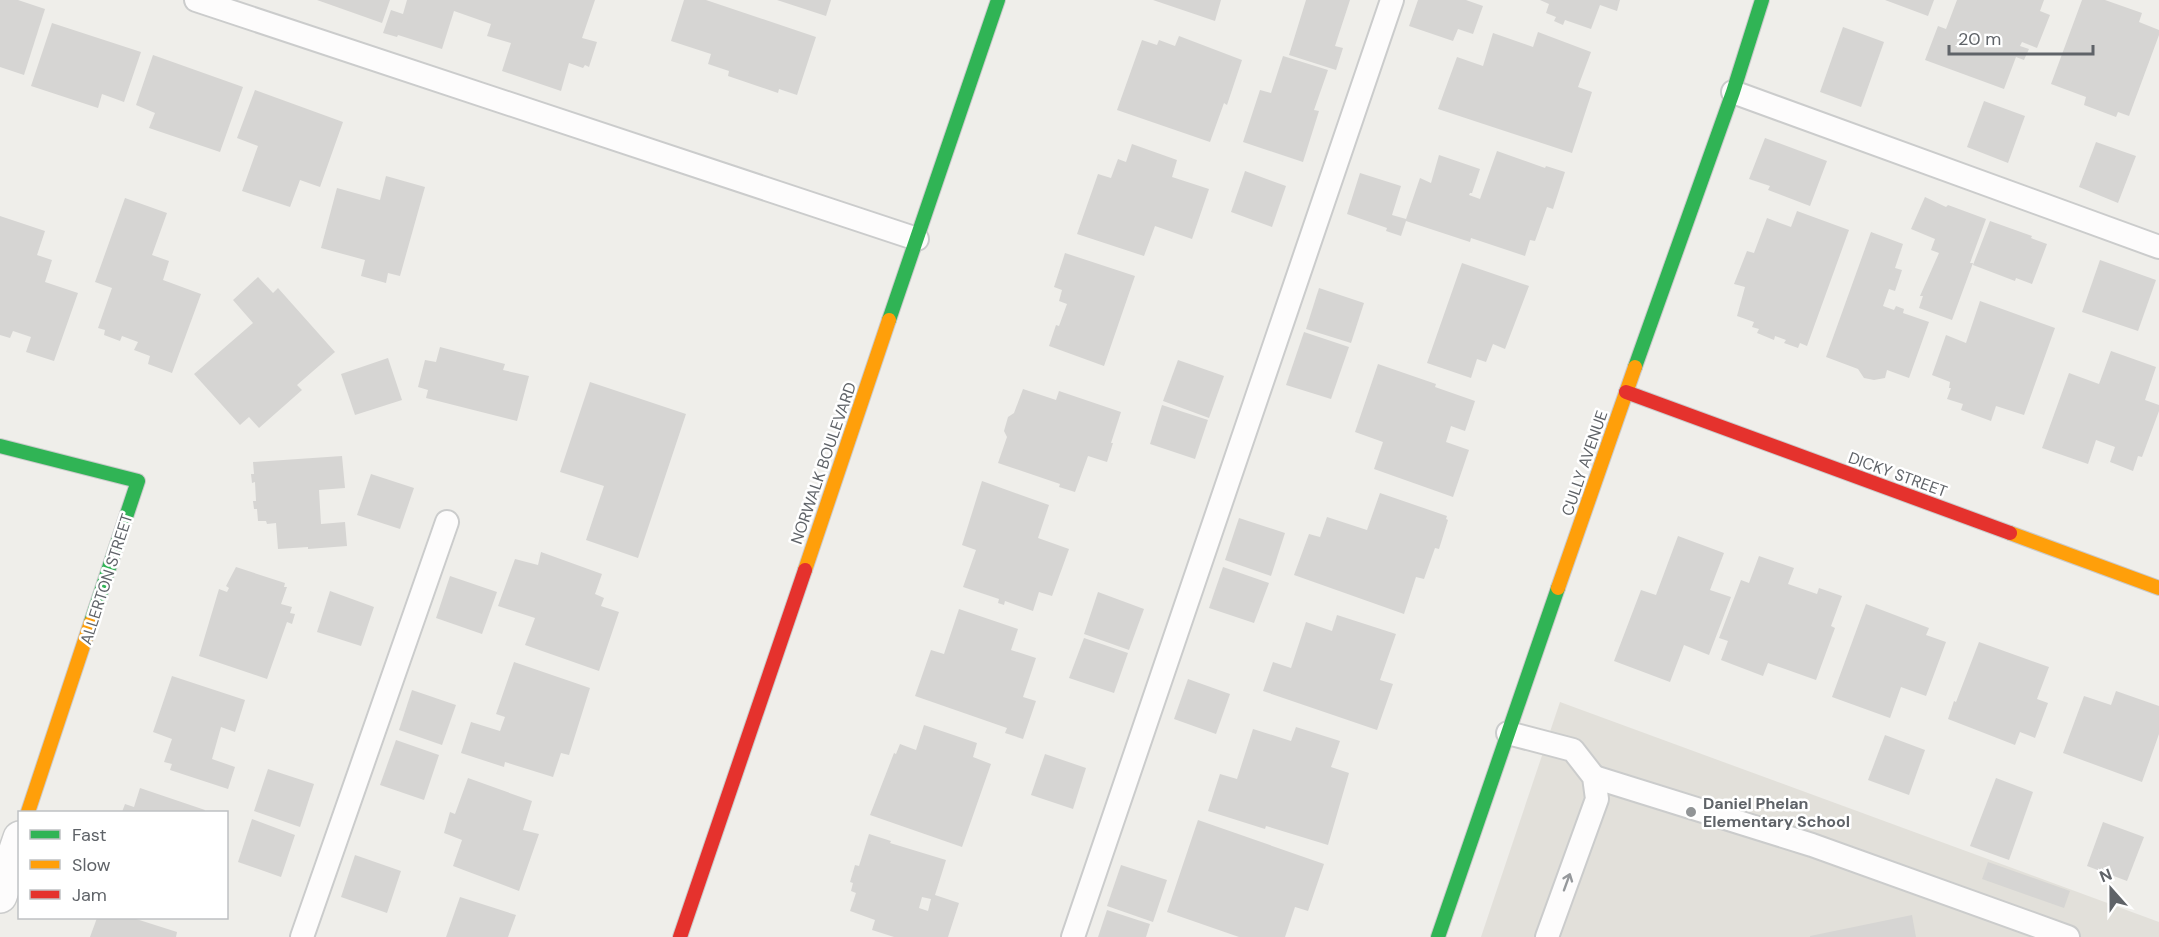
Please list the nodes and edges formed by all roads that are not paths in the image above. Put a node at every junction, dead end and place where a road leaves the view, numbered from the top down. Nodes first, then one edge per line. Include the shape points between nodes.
1 (196, 0) edge
2 (998, 0) edge
3 (1392, 0) edge
4 (1762, 0) edge
5 (1733, 92) junction
6 (917, 239) junction
7 (2159, 247) edge
8 (1626, 392) junction
9 (0, 446) edge
10 (447, 522) dead end
11 (2159, 588) edge
12 (1509, 733) junction
13 (1594, 777) junction
14 (29, 811) edge
15 (18, 844) edge
16 (0, 896) edge
17 (302, 937) edge
18 (680, 937) edge
19 (1073, 937) edge
20 (1438, 937) edge
21 (1547, 937) edge
22 (2068, 937) edge

1 - 6 lane
2 - 6 street, NORWALK BOULEVARD
3 - 19 lane
4 - 5 street, CULLY AVENUE
5 - 7 lane
5 - 8 street, CULLY AVENUE
6 - 18 street, NORWALK BOULEVARD
8 - 11 street, DICKY STREET
8 - 12 street, CULLY AVENUE
9 - 14 street, ALLERTON STREET via 138,481
10 - 17 lane
12 - 13 lane via 1573,750
12 - 20 street, CULLY AVENUE
21 -> 13 lane via 1597,799
13 - 22 lane via 1812,846
15 - 16 street

